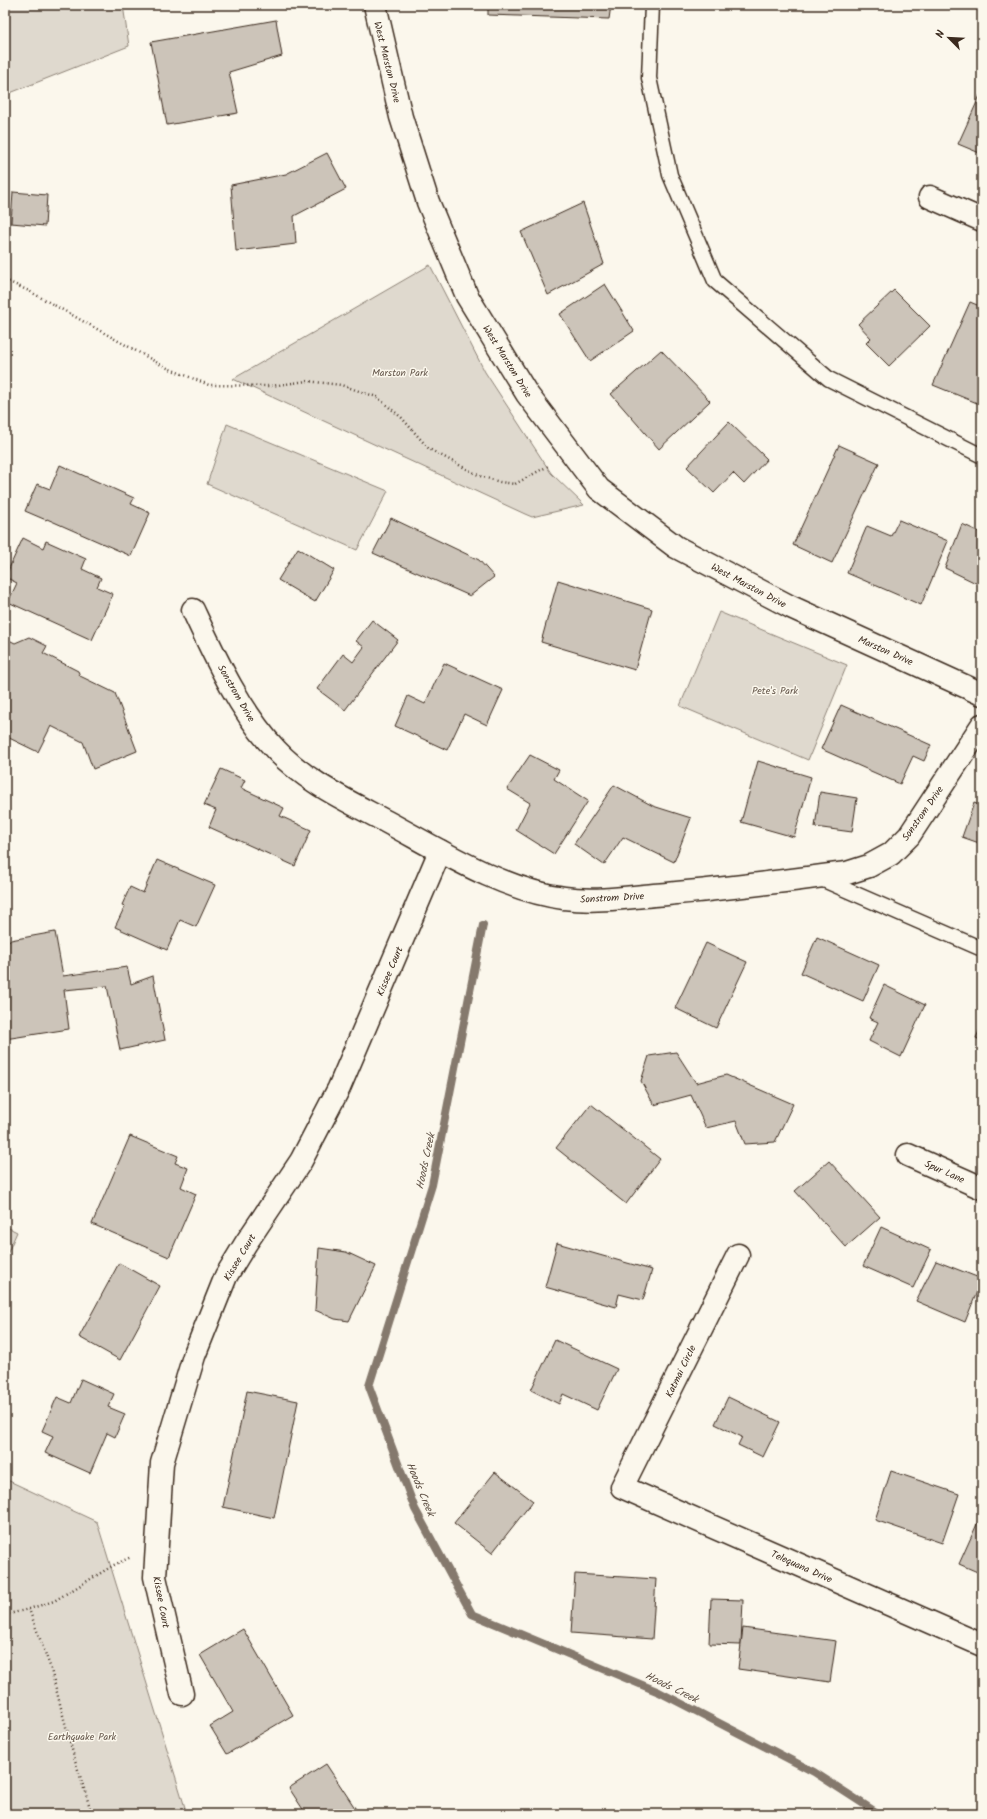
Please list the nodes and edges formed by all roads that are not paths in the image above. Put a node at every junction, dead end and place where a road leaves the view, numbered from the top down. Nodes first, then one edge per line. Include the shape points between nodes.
1 (375, 5) edge
2 (652, 5) edge
3 (930, 197) dead end
4 (982, 220) edge
5 (982, 456) edge
6 (791, 607) joint
7 (193, 610) dead end
8 (982, 694) edge
9 (982, 725) edge
10 (440, 851) junction
11 (815, 877) junction
12 (982, 949) edge
13 (908, 1155) dead end
14 (982, 1188) edge
15 (738, 1254) dead end
16 (622, 1487) joint
17 (982, 1645) edge
18 (182, 1694) dead end

1 - 6 street, West Marston Drive via 402,117 428,202 467,296 527,394 599,489 676,547
2 - 5 lane via 649,78 670,175 715,281 829,379
3 - 4 street
6 - 8 street, Marston Drive
7 - 10 street, Sonstrom Drive via 253,721 277,750 302,772 336,795
9 - 11 street, Sonstrom Drive via 909,836 890,854 869,866 847,873
10 - 11 street, Sonstrom Drive via 507,883 535,893 565,898 595,900 693,892
10 - 18 street, Kissee Court via 340,1088 301,1161 226,1276 194,1356 162,1463 155,1578
11 - 12 lane
13 - 14 street, Spur Lane
15 - 16 street, Katmai Circle
16 - 17 street, Telequana Drive

